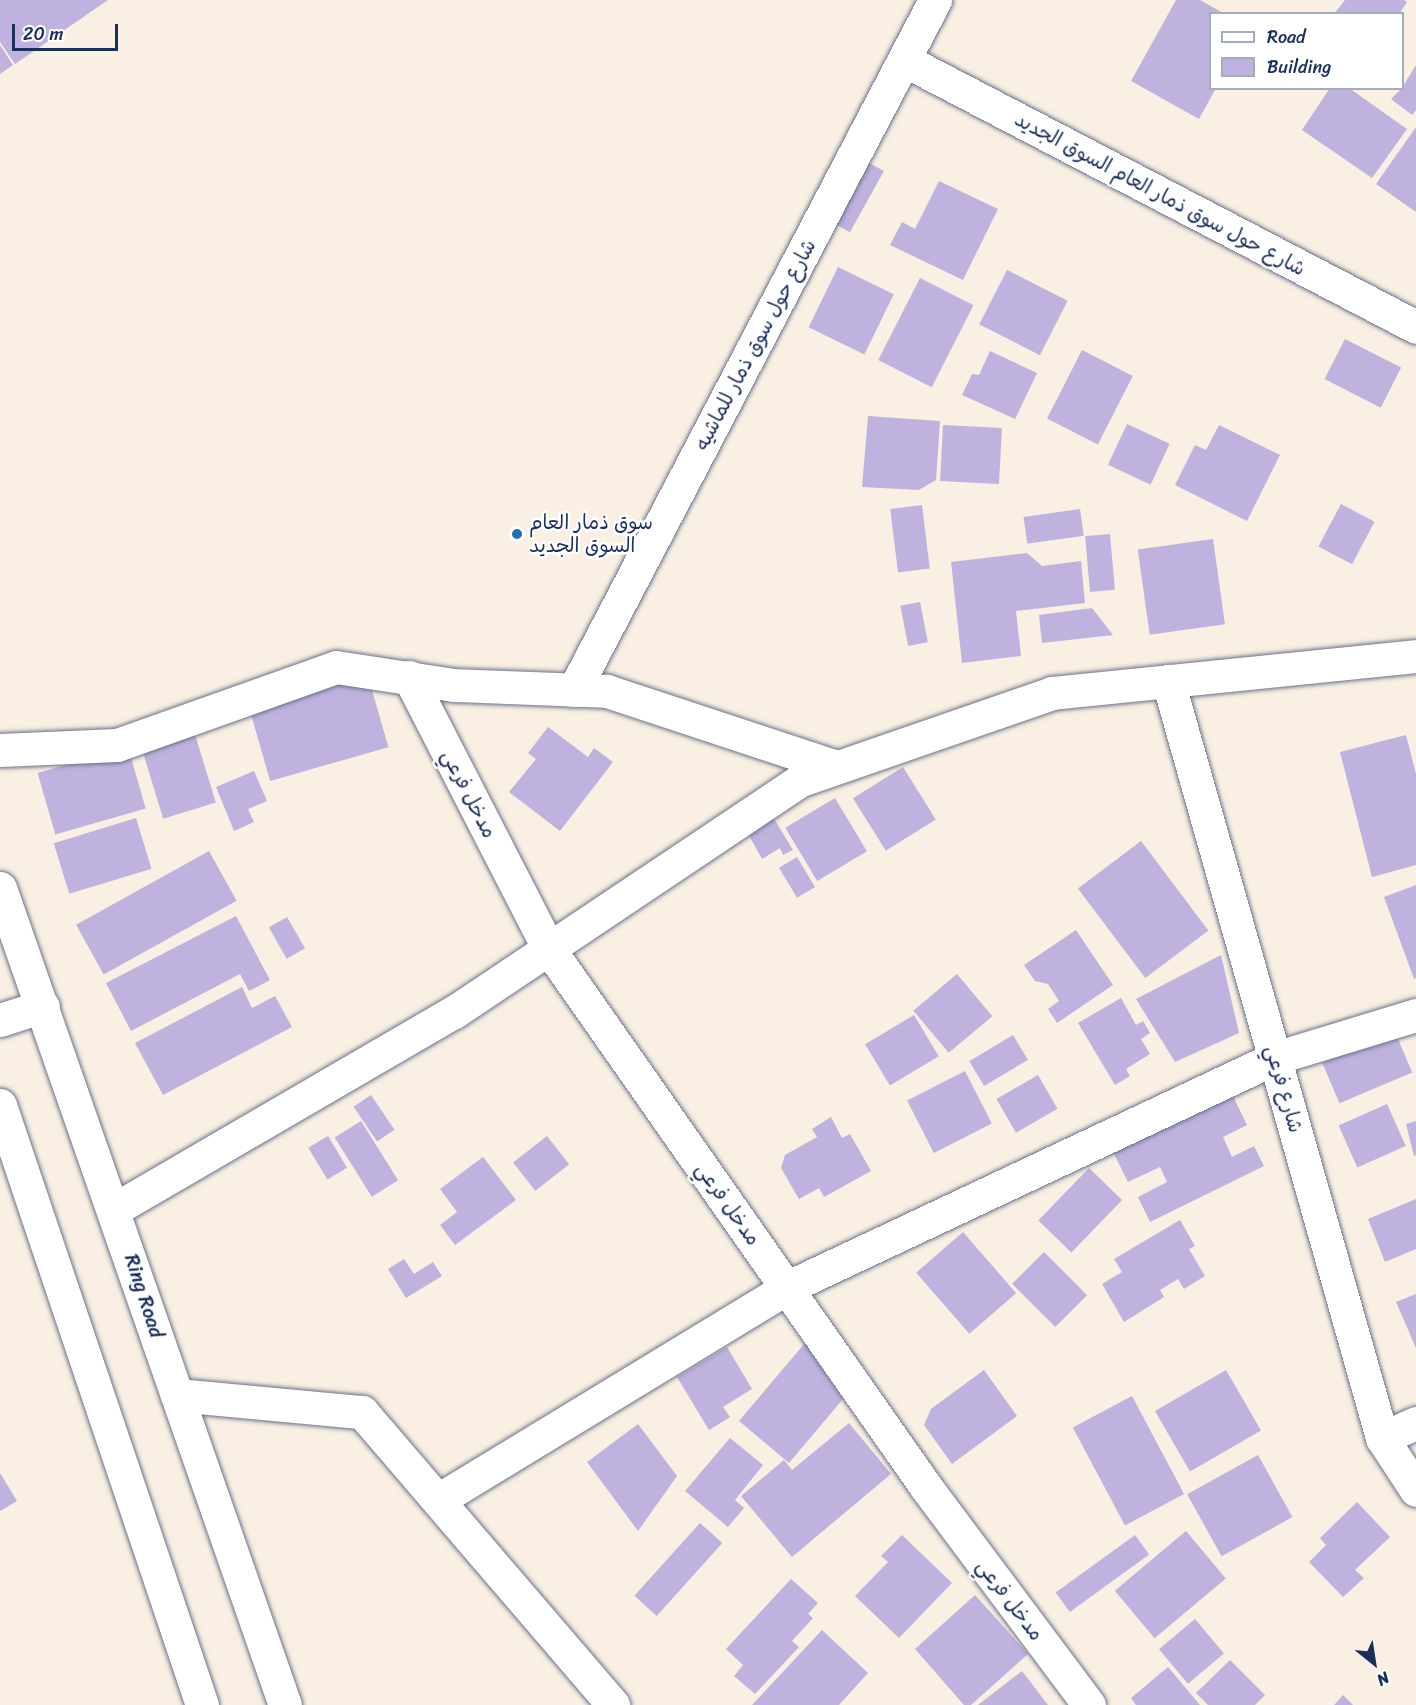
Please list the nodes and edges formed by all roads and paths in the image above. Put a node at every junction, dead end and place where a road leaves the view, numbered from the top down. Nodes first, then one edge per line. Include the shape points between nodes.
1 (935, 0) edge
2 (904, 60) junction
3 (1416, 327) edge
4 (1416, 656) edge
5 (409, 677) junction
6 (1168, 681) junction
7 (574, 690) junction
8 (0, 750) edge
9 (837, 767) junction
10 (0, 888) edge
11 (549, 949) junction
12 (43, 1006) junction
13 (1416, 1015) edge
14 (0, 1020) edge
15 (1275, 1058) junction
16 (0, 1105) edge
17 (115, 1209) junction
18 (786, 1288) junction
19 (177, 1395) junction
20 (1416, 1422) edge
21 (1382, 1438) junction
22 (1416, 1490) edge
23 (438, 1500) junction
24 (202, 1705) edge
25 (285, 1705) edge
26 (614, 1705) edge
27 (1089, 1705) edge

1 - 2 street, شارع حول سوق ذمار للماشيه
2 - 3 street, شارع حول سوق ذمار العام السوق الجديد
2 - 7 street, شارع حول سوق ذمار للماشيه
4 - 6 street
5 - 7 street via 454,685
5 - 8 street via 336,668 117,745
5 - 11 street, مدخل فرعي
6 - 9 street via 1052,693
6 - 15 street, شارع فرعي
7 - 9 street via 607,691
9 - 11 street via 801,780
10 - 12 street, Ring Road
11 - 17 street via 454,1012
11 - 18 street, مدخل فرعي
12 - 14 street
12 - 17 street, Ring Road
13 - 15 street
15 - 18 street
15 - 21 street, شارع فرعي
16 - 24 street
17 - 19 street, Ring Road
18 - 23 street
18 - 27 street, مدخل فرعي via 926,1487
19 - 23 street via 362,1412
19 - 25 street, Ring Road
20 - 21 street
21 - 22 street, شارع فرعي
23 - 26 street

